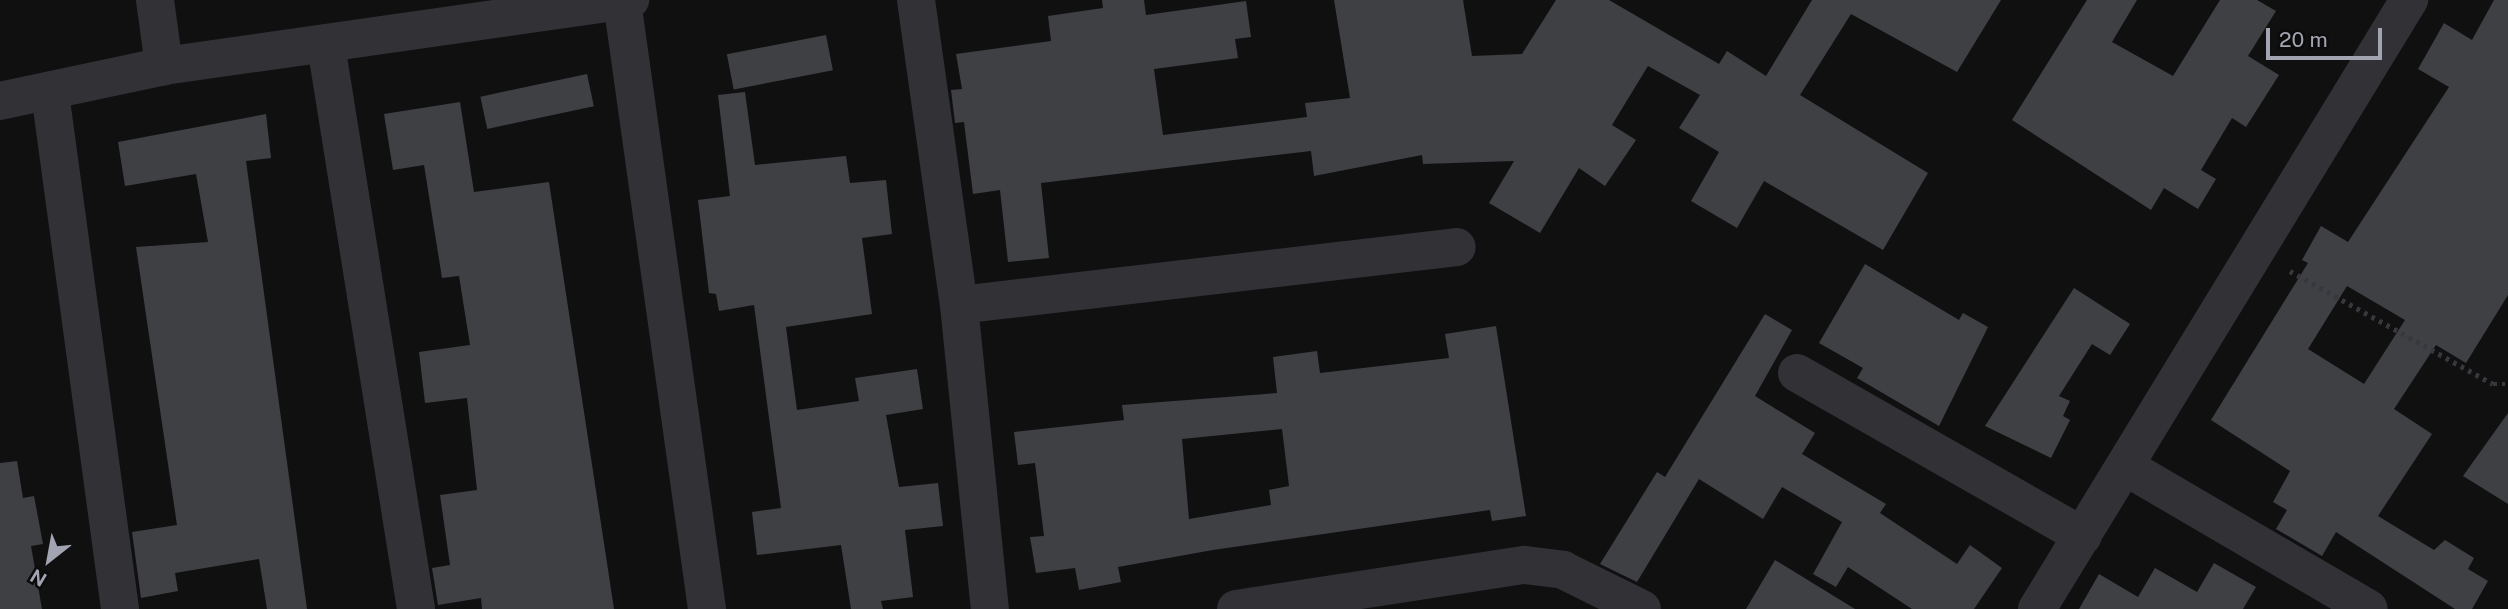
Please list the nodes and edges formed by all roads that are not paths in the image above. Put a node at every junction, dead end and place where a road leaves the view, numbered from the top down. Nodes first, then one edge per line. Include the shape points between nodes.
1 (155, 0) edge
2 (916, 0) edge
3 (2409, 0) edge
4 (626, 1) edge
5 (326, 45) junction
6 (163, 66) junction
7 (50, 93) junction
8 (0, 101) edge
9 (1457, 247) dead end
10 (959, 305) junction
11 (1797, 373) dead end
12 (2126, 467) junction
13 (2083, 536) junction
14 (120, 609) edge
15 (416, 609) edge
16 (707, 609) edge
17 (990, 609) edge
18 (1236, 609) edge
19 (1642, 609) edge
20 (2037, 609) edge
21 (2369, 609) edge

1 - 6 street
2 - 10 street
3 - 12 street
4 - 5 street
4 - 16 street
5 - 6 street
5 - 15 street
6 - 7 street
7 - 8 street
7 - 14 street
9 - 10 street
10 - 17 street
11 - 13 street
12 - 13 street
12 - 21 street
13 - 20 street
18 - 19 street via 1525,565 1563,570

